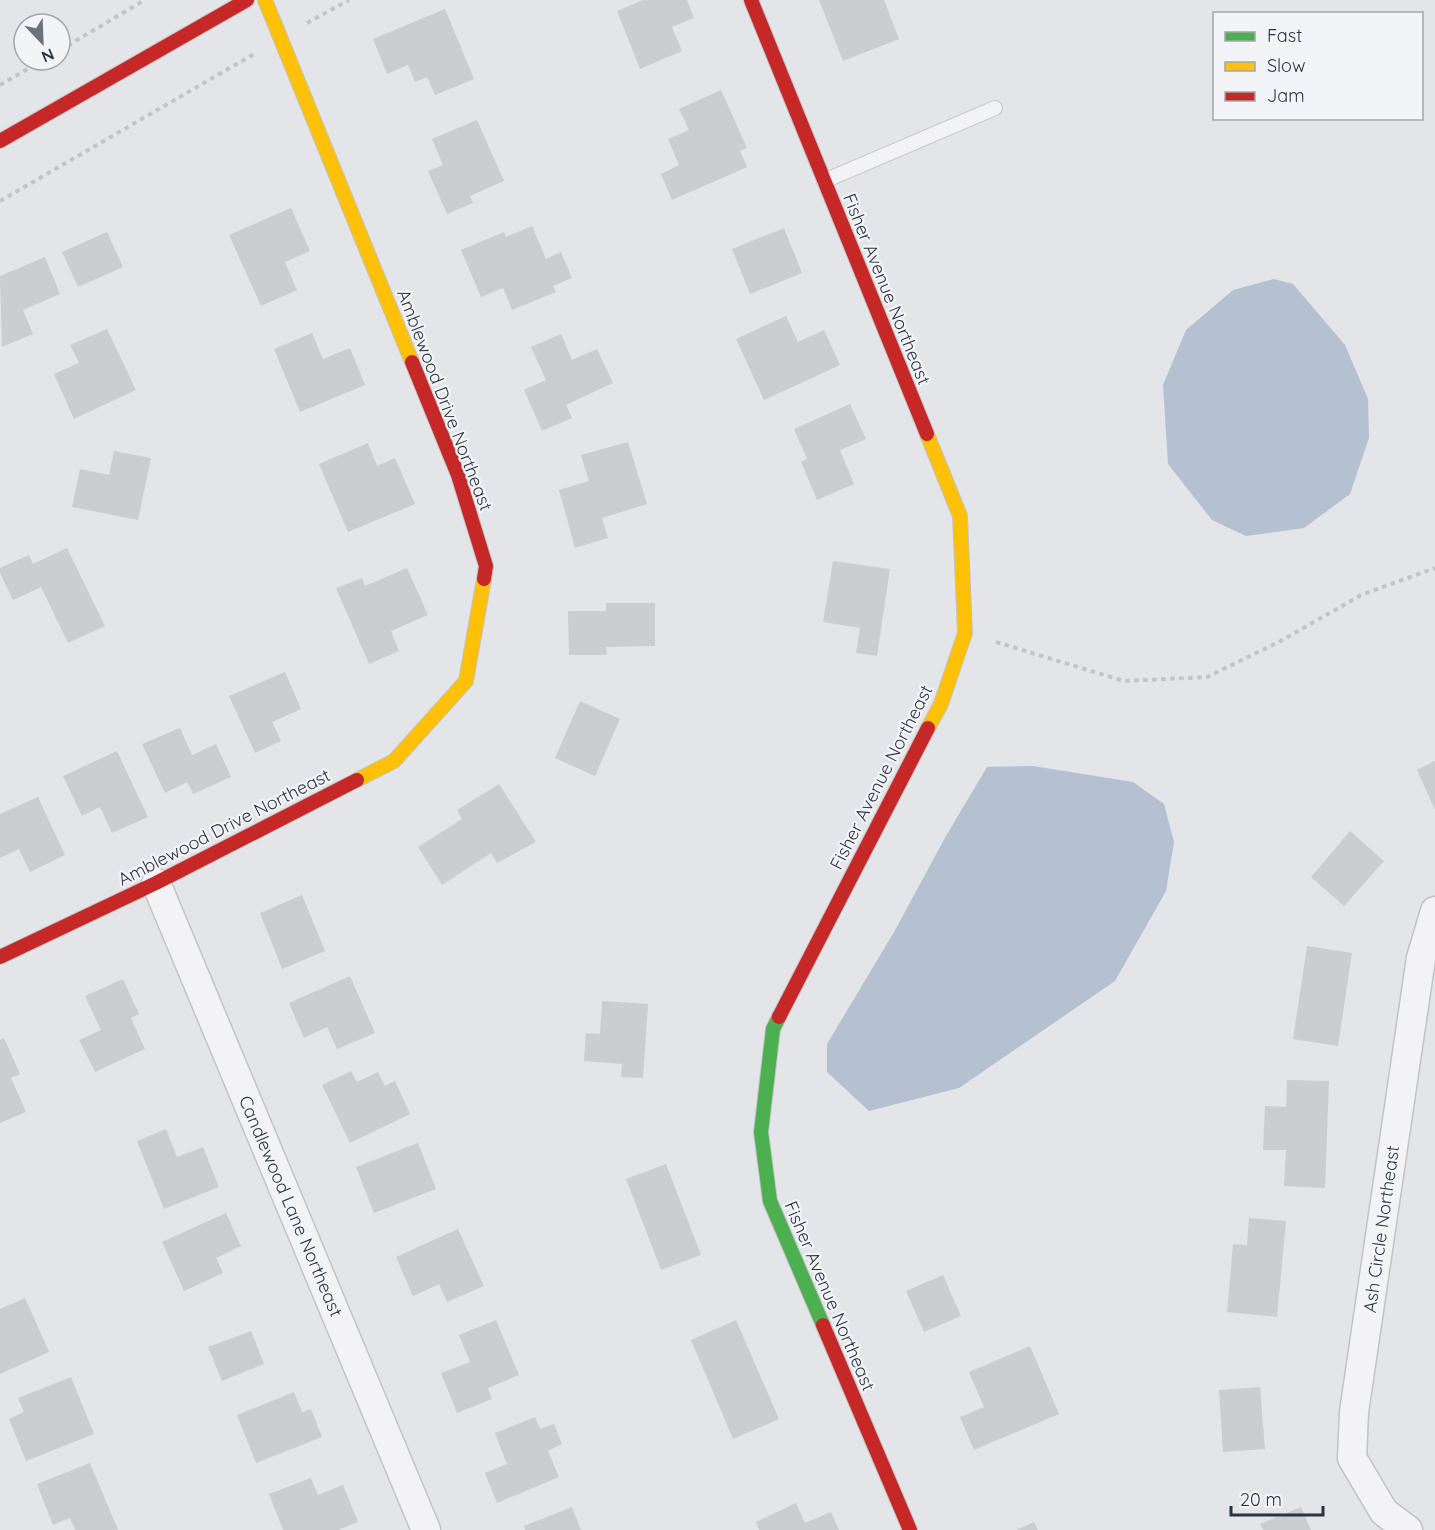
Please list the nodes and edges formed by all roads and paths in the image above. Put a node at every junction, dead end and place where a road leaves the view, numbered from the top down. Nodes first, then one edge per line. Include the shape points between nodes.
1 (145, 0) edge
2 (247, 0) edge
3 (265, 0) edge
4 (349, 0) edge
5 (751, 0) edge
6 (280, 39) junction
7 (72, 43) edge
8 (22, 72) edge
9 (0, 85) edge
10 (995, 108) dead end
11 (0, 141) edge
12 (824, 181) junction
13 (0, 201) edge
14 (1435, 568) edge
15 (965, 633) junction
16 (156, 883) junction
17 (1435, 911) edge
18 (0, 957) edge
19 (426, 1530) edge
20 (910, 1530) edge
21 (1408, 1530) edge

1 - 7 path
2 - 11 street
3 - 6 street, Amblewood Drive Northeast
4 - 6 path
5 - 12 street, Fisher Avenue Northeast
6 - 13 path
6 - 16 street, Amblewood Drive Northeast via 458,474 486,566 466,681 394,761
8 - 9 path
10 - 12 lane
12 - 15 street, Fisher Avenue Northeast via 960,516
14 - 15 path via 1361,596 1207,677 1124,681
15 - 20 street, Fisher Avenue Northeast via 941,704 773,1029 761,1132 770,1201
16 - 18 street, Amblewood Drive Northeast
16 - 19 street, Candlewood Lane Northeast
17 - 21 street, Ash Circle Northeast via 1419,970 1354,1412 1352,1458 1384,1512

